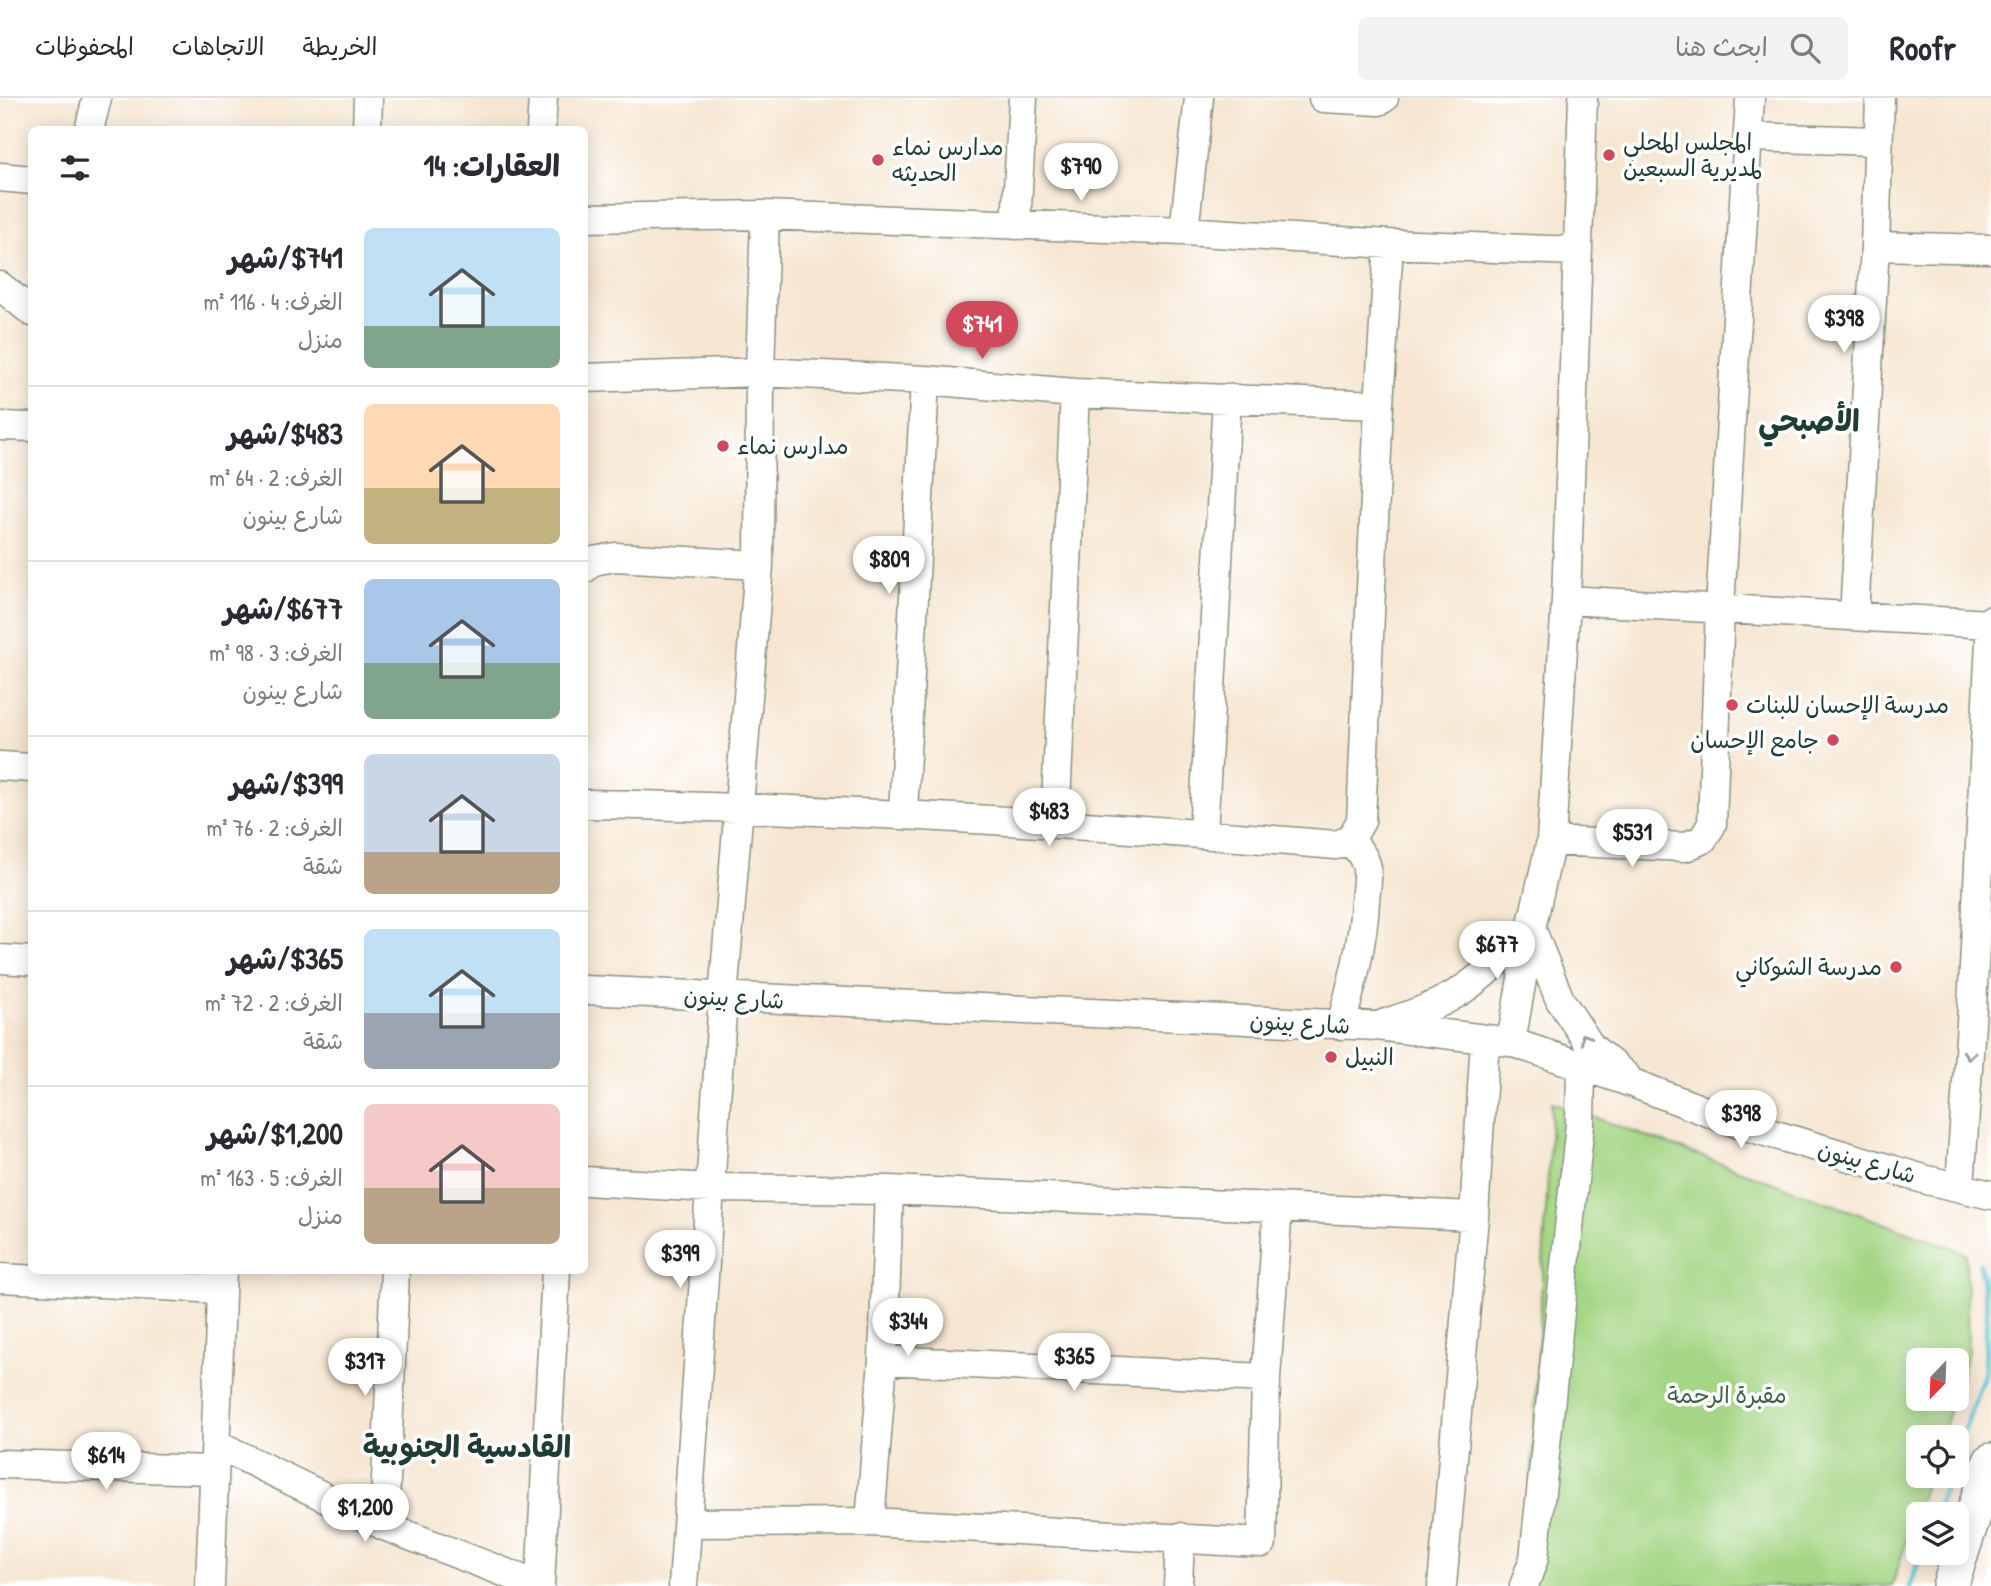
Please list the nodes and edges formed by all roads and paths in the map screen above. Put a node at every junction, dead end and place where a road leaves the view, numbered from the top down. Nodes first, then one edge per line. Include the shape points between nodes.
1 (97, 98) edge
2 (368, 98) edge
3 (543, 98) edge
4 (1023, 98) edge
5 (1199, 98) edge
6 (1323, 98) edge
7 (1384, 98) edge
8 (1583, 98) edge
9 (1750, 98) edge
10 (1880, 98) edge
11 (90, 126) edge
12 (367, 126) edge
13 (541, 126) edge
14 (1749, 137) junction
15 (1878, 141) junction
16 (0, 177) edge
17 (28, 180) edge
18 (765, 215) junction
19 (588, 218) edge
20 (1016, 225) junction
21 (1184, 231) junction
22 (1389, 244) junction
23 (1875, 246) junction
24 (1991, 249) edge
25 (1578, 251) junction
26 (0, 286) edge
27 (28, 309) edge
28 (760, 372) junction
29 (588, 378) edge
30 (925, 380) junction
31 (1075, 393) junction
32 (1227, 398) junction
33 (1378, 405) junction
34 (0, 426) edge
35 (28, 427) edge
36 (588, 565) edge
37 (759, 565) junction
38 (1566, 600) junction
39 (1720, 608) junction
40 (1854, 615) junction
41 (1991, 623) edge
42 (0, 766) edge
43 (28, 768) edge
44 (588, 804) edge
45 (739, 806) junction
46 (903, 814) junction
47 (1055, 824) junction
48 (1203, 834) junction
49 (1350, 840) junction
50 (1550, 841) junction
51 (1531, 928) junction
52 (0, 960) edge
53 (28, 961) edge
54 (588, 990) edge
55 (723, 998) junction
56 (1341, 1025) junction
57 (1377, 1026) junction
58 (1498, 1041) junction
59 (1581, 1068) junction
60 (1635, 1084) junction
61 (588, 1181) edge
62 (1960, 1186) junction
63 (711, 1188) junction
64 (889, 1190) junction
65 (1991, 1195) edge
66 (1278, 1207) junction
67 (1474, 1216) junction
68 (28, 1268) edge
69 (133, 1274) edge
70 (394, 1274) edge
71 (555, 1274) edge
72 (0, 1278) edge
73 (221, 1280) edge
74 (883, 1360) junction
75 (1266, 1378) junction
76 (215, 1457) junction
77 (1991, 1461) edge
78 (0, 1464) edge
79 (870, 1522) junction
80 (688, 1523) junction
81 (384, 1527) junction
82 (1180, 1537) junction
83 (209, 1586) edge
84 (540, 1586) edge
85 (683, 1586) edge
86 (1178, 1586) edge
87 (1442, 1586) edge
88 (1524, 1586) edge
89 (1950, 1586) edge

1 - 11 street
2 - 12 street
3 - 13 street
4 - 20 street
5 - 21 street
6 - 7 street
8 - 25 street
9 - 14 street
10 - 15 street
14 - 15 street
14 - 39 street
15 - 23 street
16 - 17 street
18 - 19 street
18 - 20 street
18 - 28 street
20 - 21 street
21 - 22 street
22 - 25 street
22 - 33 street
23 - 24 street
23 - 40 street
25 - 38 street
26 - 27 street
28 - 29 street
28 - 30 street
28 - 37 street
30 - 31 street
30 - 46 street
31 - 32 street
31 - 47 street
32 - 33 street
32 - 48 street
33 - 49 street via 1361,821
34 - 35 street
36 - 37 street via 615,557
37 - 45 street
38 - 39 street
38 - 50 street
39 - 40 street
39 - 50 street via 1712,824 1703,839 1685,847
40 - 41 street
41 -> 62 street
42 - 43 street
44 - 45 street
45 - 46 street
45 - 55 street
46 - 47 street
47 - 48 street
48 - 49 street via 1336,845
49 - 56 street via 1367,866 1367,884 1357,965
50 - 51 street
51 - 57 street via 1462,990 1424,1010
51 - 58 street
60 -> 51 street via 1584,1037 1560,1000
52 - 53 street
54 - 55 street, شارع بينون
55 - 56 street, شارع بينون
55 - 63 street
56 - 57 street, شارع بينون
57 - 58 street, شارع بينون
58 - 59 street, شارع بينون
58 - 67 street
59 - 60 street, شارع بينون
59 - 88 street via 1580,1124 1534,1558
60 - 62 street, شارع بينون via 1739,1124
61 - 63 street
62 - 65 street, شارع بينون
63 - 64 street
63 - 80 street
64 - 66 street
64 - 74 street
66 - 67 street
66 - 75 street
67 - 87 street
68 - 72 street
69 - 73 street
70 - 81 street
71 - 84 street
73 - 76 street
74 - 75 street
74 - 79 street
75 - 82 street via 1262,1542
76 - 78 street
76 - 81 street
76 - 83 street
77 - 89 main road
79 - 80 street
79 - 82 street
80 - 85 street
81 - 84 street
82 - 86 street

